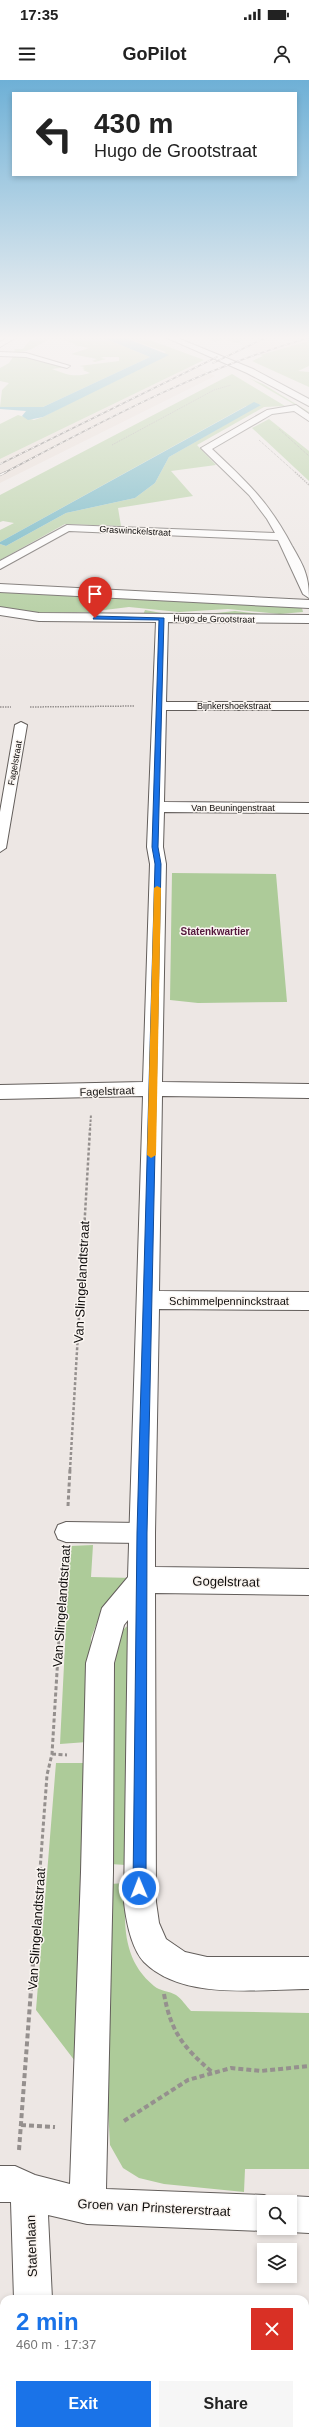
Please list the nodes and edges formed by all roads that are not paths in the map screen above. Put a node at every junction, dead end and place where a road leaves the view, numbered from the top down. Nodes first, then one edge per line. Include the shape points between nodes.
1 (208, 447) edge
2 (281, 537) junction
3 (0, 566) edge
4 (0, 588) edge
5 (309, 594) edge
6 (309, 604) edge
7 (0, 611) edge
8 (162, 618) junction
9 (309, 619) edge
10 (160, 706) junction
11 (309, 706) edge
12 (21, 725) dead end
13 (158, 807) junction
14 (309, 808) edge
15 (0, 848) edge
16 (152, 1089) junction
17 (309, 1091) edge
18 (0, 1092) edge
19 (149, 1300) junction
20 (309, 1302) edge
21 (66, 1532) road end
22 (142, 1533) junction
23 (143, 1580) junction
24 (309, 1582) edge
25 (309, 1973) edge
26 (15, 2188) edge
27 (87, 2206) junction
28 (257, 2213) edge
29 (297, 2214) edge
30 (309, 2215) edge
31 (32, 2295) edge

1 - 2 street via 206,448 253,493 272,518
2 - 3 street, Graswinckelstraat via 66,528
2 - 5 street via 298,567
4 - 6 street, Hugo de Grootstraat
7 - 8 street, Hugo de Grootstraat via 39,617
8 - 9 street, Hugo de Grootstraat
8 - 10 street
10 - 11 street, Bijnkershoekstraat
10 - 13 street
12 - 15 lane, Fagelstraat
13 - 14 street, Van Beuningenstraat
13 - 16 street via 155,847 158,864
16 - 17 street, Fagelstraat
16 - 18 street, Fagelstraat
16 - 19 street
19 - 20 street, Schimmelpenninckstraat
19 - 22 street
21 - 22 lane
22 - 23 street
23 - 24 street, Gogelstraat
23 - 25 street via 140,1902 143,1926 161,1954 178,1967 207,1973
23 - 27 street via 112,1618 100,1663 97,1872
26 - 27 street, Groen van Prinstererstraat
26 - 31 street, Statenlaan
27 - 28 street, Groen van Prinstererstraat
29 - 30 street

